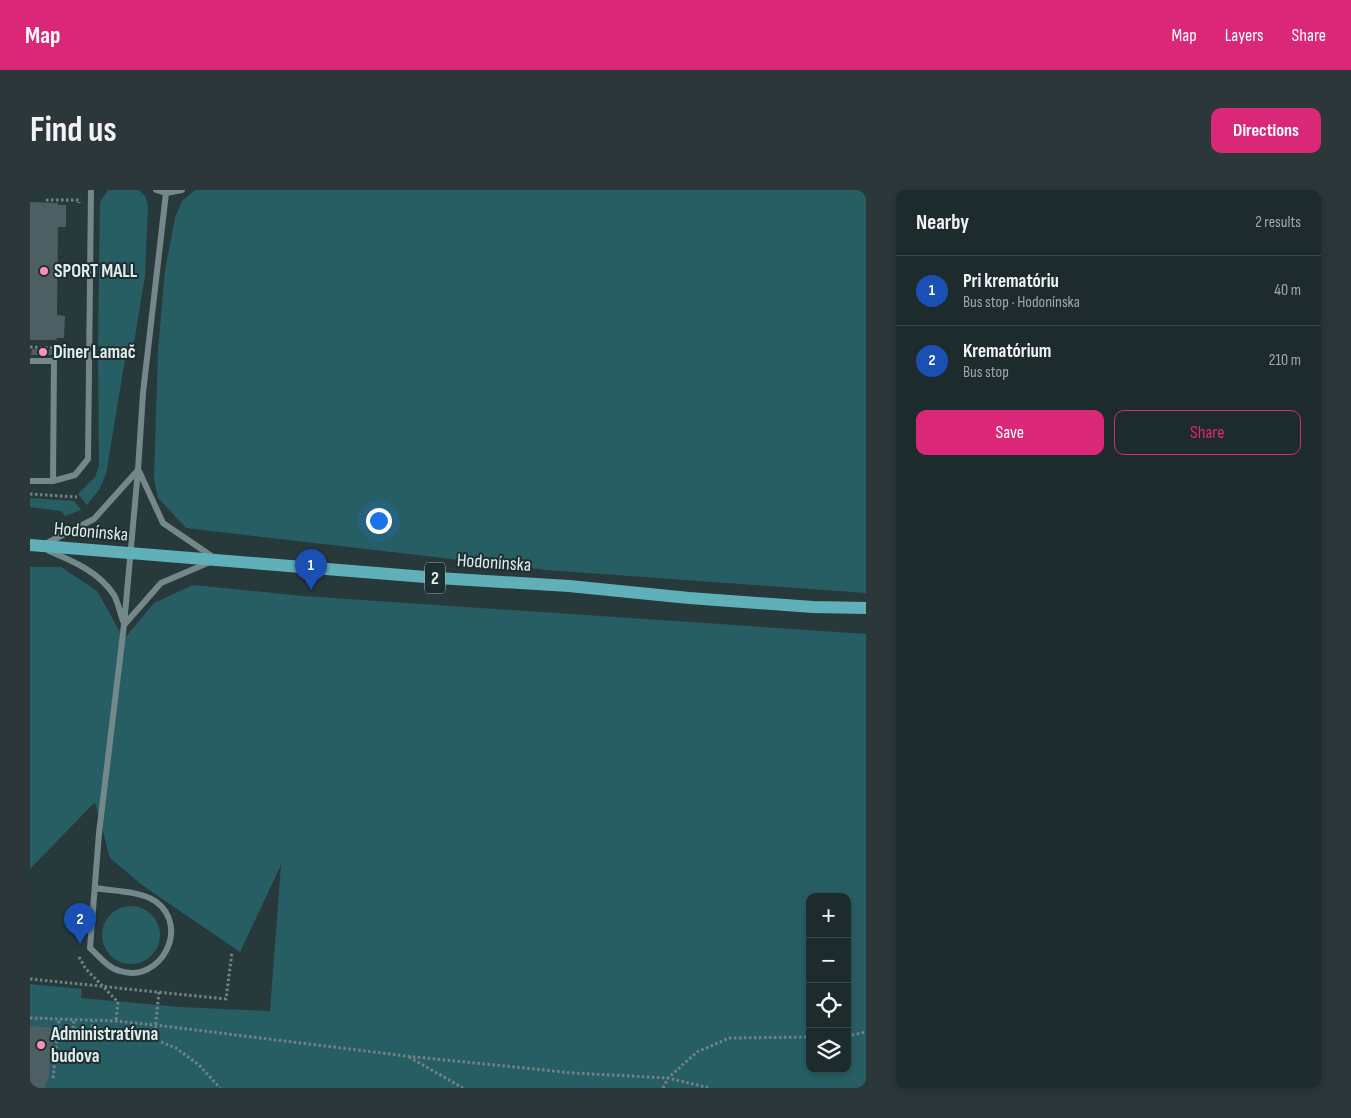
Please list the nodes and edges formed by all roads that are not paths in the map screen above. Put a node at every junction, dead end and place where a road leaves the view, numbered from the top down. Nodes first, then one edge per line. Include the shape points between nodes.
1 (91, 190) edge
2 (156, 190) edge
3 (182, 190) edge
4 (166, 193) junction
5 (30, 361) edge
6 (138, 470) junction
7 (30, 481) edge
8 (52, 481) junction
9 (35, 546) edge
10 (131, 554) junction
11 (216, 560) junction
12 (866, 608) edge
13 (124, 625) junction
14 (95, 888) junction

1 - 8 lane via 88,459 75,475
2 - 4 lane
3 - 4 lane
4 - 6 lane via 143,392
5 - 8 lane via 54,361
6 - 9 lane via 94,519
6 - 10 lane
6 - 11 lane via 163,523
7 - 8 lane
9 - 10 main road, Hodonínska / 2
9 - 13 lane via 83,566 104,584 114,596
10 - 11 main road, Hodonínska / 2
10 - 13 lane
11 - 12 main road, Hodonínska / 2
11 - 13 lane via 161,583
13 - 14 lane
14 - 14 lane via 90,948 119,971 132,973 155,966 169,946 170,922 165,911 146,896

